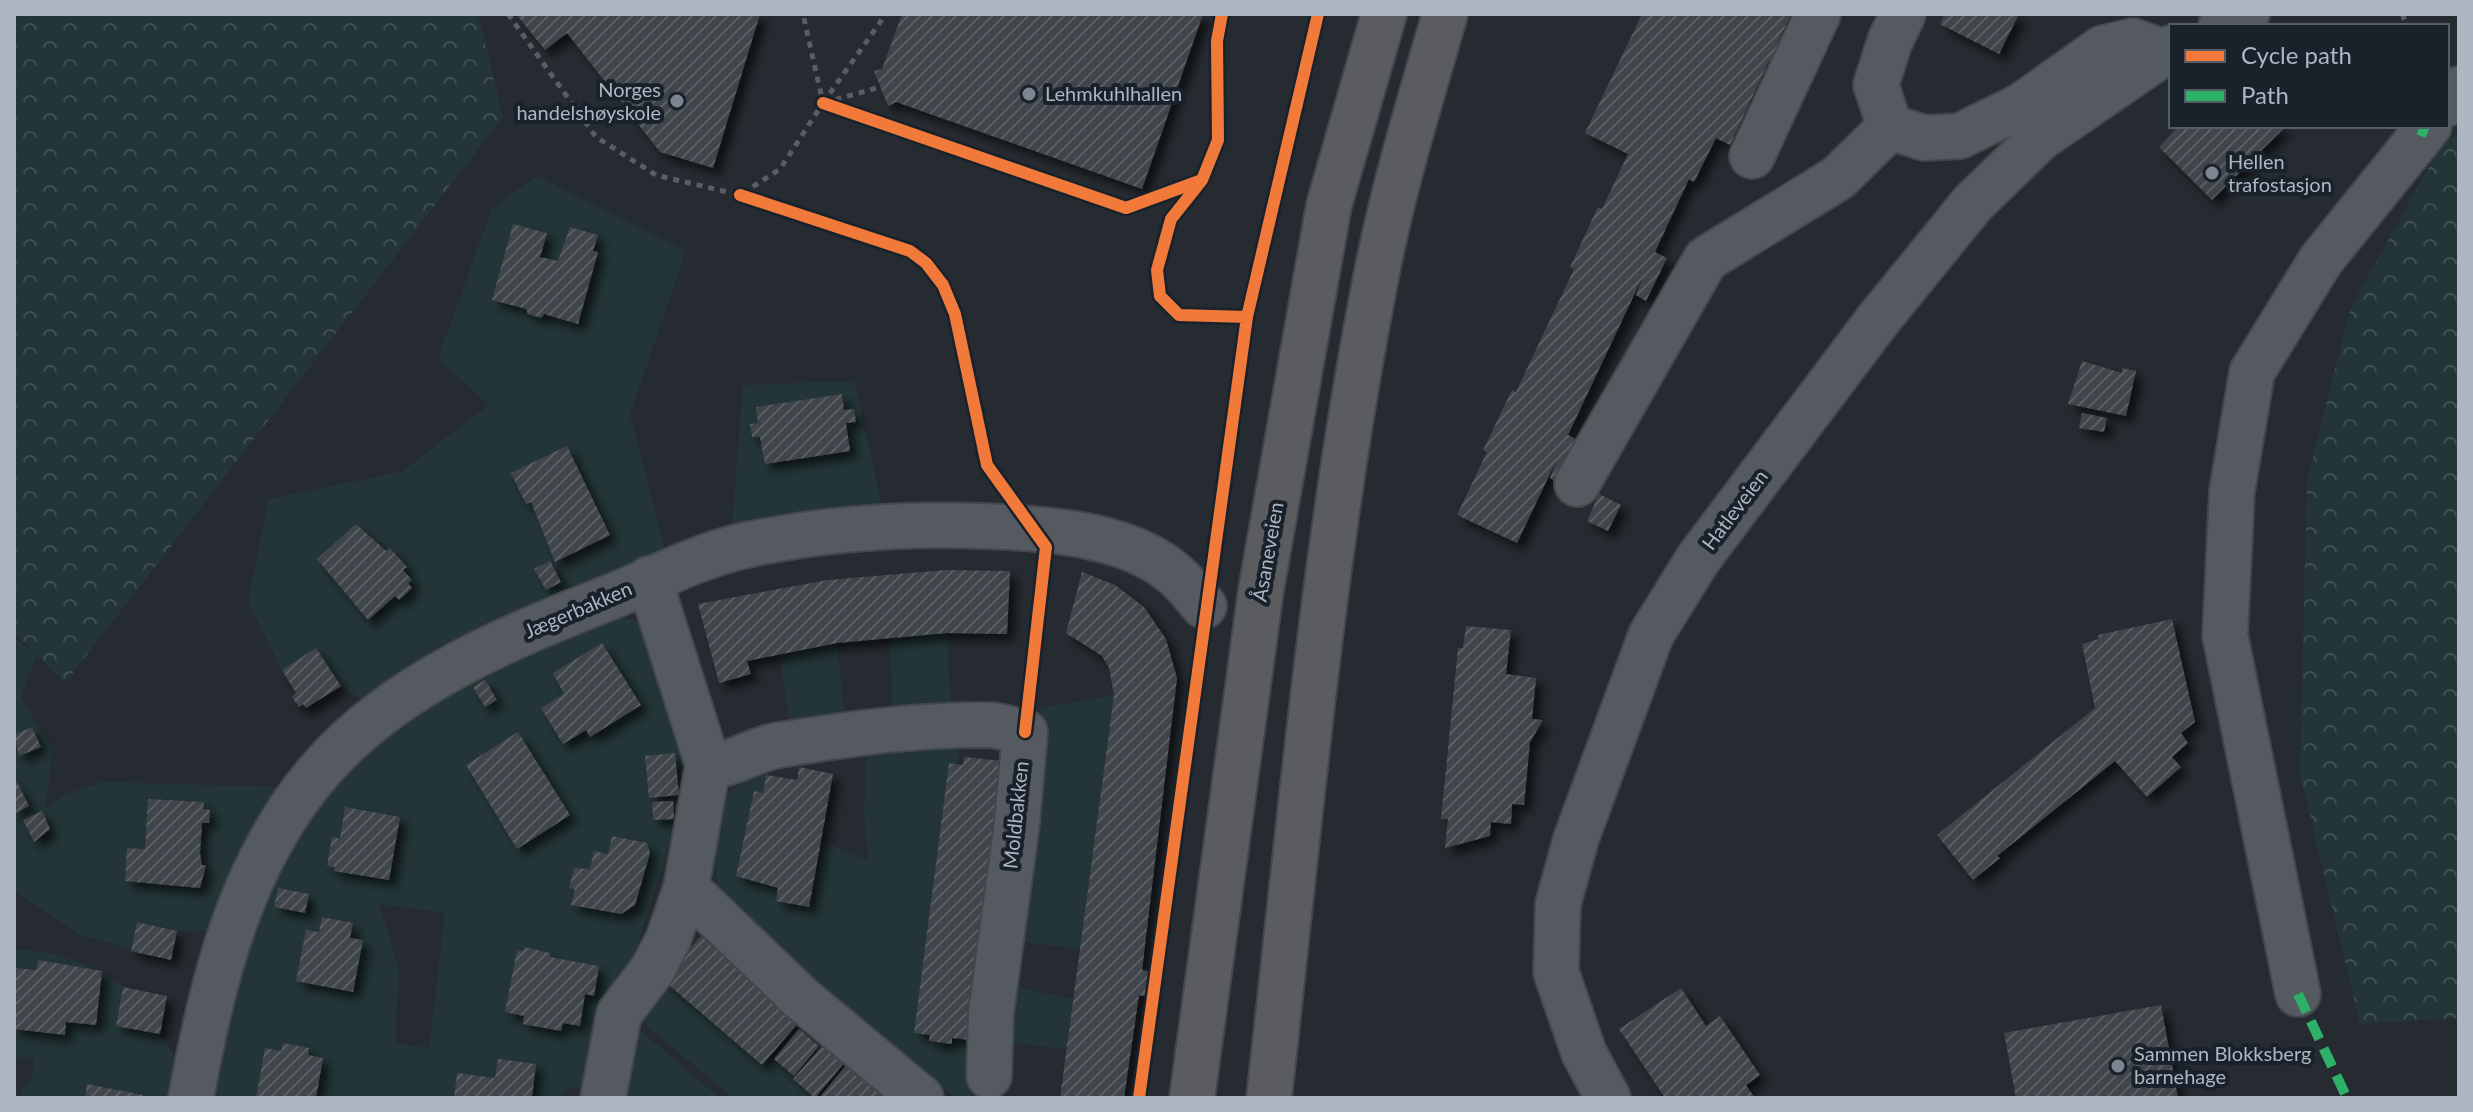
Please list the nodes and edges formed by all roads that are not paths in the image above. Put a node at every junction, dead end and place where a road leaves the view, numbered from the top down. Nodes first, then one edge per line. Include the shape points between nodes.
1 (1367, 14) edge
2 (1384, 14) edge
3 (1445, 14) edge
4 (1818, 14) edge
5 (1903, 14) edge
6 (2247, 14) edge
7 (2225, 24) edge
8 (2167, 50) edge
9 (1890, 127) junction
10 (2427, 128) edge
11 (1752, 156) dead end
12 (1329, 205) junction
13 (1577, 484) dead end
14 (649, 579) junction
15 (1204, 606) dead end
16 (708, 765) junction
17 (686, 888) junction
18 (2298, 994) dead end
19 (989, 1076) dead end
20 (191, 1098) edge
21 (603, 1098) edge
22 (921, 1098) edge
23 (1192, 1098) edge
24 (1269, 1098) edge
25 (1608, 1098) edge

1 - 12 highway
2 - 12 highway, Åsaneveien
3 - 24 highway via 1376,275 1348,437
4 - 11 street
5 - 9 street via 1876,85
6 - 7 street
8 - 9 street via 2133,41 2103,48 2021,106 1960,136 1925,138
8 - 25 street, Hatleveien via 2040,138 1973,203 1698,559 1651,635 1576,839 1558,904 1556,972 1584,1053
9 - 13 street via 1838,178 1706,259
10 - 18 street via 2321,260 2252,372 2232,491 2225,635
12 - 23 highway, Åsaneveien via 1261,590
14 - 15 street, Jægerbakken via 743,546 827,532 960,524 1063,532 1137,552 1172,571
14 - 16 street
14 - 20 street, Jægerbakken via 566,611 420,688 349,739 321,769 274,836 246,892 213,984
16 - 17 street
16 - 19 street, Moldbakken via 734,762 775,746 864,731 993,725 1025,732 991,1013
17 - 21 street via 653,969 619,1014
17 - 22 street via 802,999

